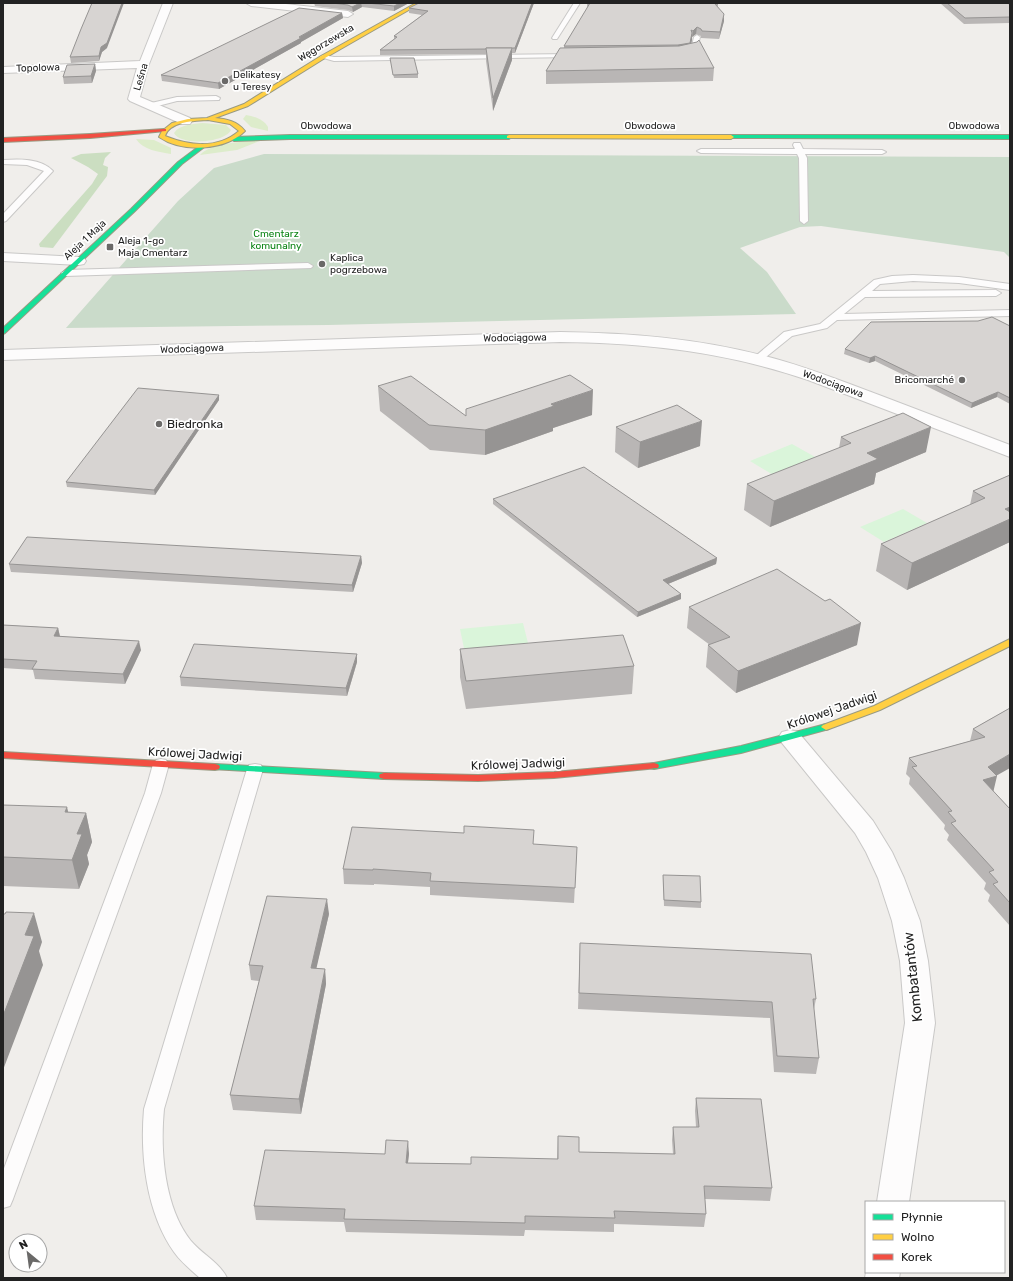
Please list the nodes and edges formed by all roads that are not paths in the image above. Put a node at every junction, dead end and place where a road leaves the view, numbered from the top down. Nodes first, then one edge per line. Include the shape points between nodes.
1 (168, 3) edge
2 (251, 3) edge
3 (419, 3) edge
4 (577, 3) edge
5 (348, 14) edge
6 (697, 37) edge
7 (555, 38) dead end
8 (678, 55) edge
9 (578, 56) edge
10 (323, 57) junction
11 (144, 64) junction
12 (3, 70) edge
13 (216, 98) dead end
14 (246, 105) junction
15 (150, 106) junction
16 (208, 119) junction
17 (186, 121) junction
18 (230, 122) junction
19 (242, 131) junction
20 (163, 134) junction
21 (290, 137) junction
22 (794, 137) junction
23 (1010, 137) edge
24 (234, 138) junction
25 (3, 140) edge
26 (183, 145) junction
27 (204, 146) junction
28 (701, 151) dead end
29 (800, 152) junction
30 (882, 152) dead end
31 (3, 162) edge
32 (180, 163) junction
33 (3, 219) edge
34 (804, 221) dead end
35 (3, 257) edge
36 (79, 261) junction
37 (308, 266) dead end
38 (66, 273) junction
39 (1010, 287) edge
40 (1010, 292) edge
41 (862, 294) junction
42 (1010, 313) edge
43 (834, 317) junction
44 (3, 332) edge
45 (3, 355) edge
46 (757, 359) junction
47 (1010, 451) edge
48 (1010, 642) edge
49 (790, 738) junction
50 (3, 755) edge
51 (160, 764) junction
52 (255, 770) junction
53 (3, 1198) edge
54 (893, 1201) edge
55 (216, 1278) edge

1 - 11 street, Leśna
2 - 5 street
3 - 10 main road, Węgorzewska
4 - 7 lane
6 - 8 lane via 694,52
9 - 10 lane via 334,59
10 - 14 main road, Węgorzewska
11 - 12 street, Topolowa
11 - 15 street, Leśna via 134,99
13 - 15 lane via 177,99
14 - 16 main road, Węgorzewska
14 - 18 main road, Węgorzewska
15 - 17 street, Leśna
16 - 17 main road
16 - 18 main road
17 - 20 main road via 176,124
18 - 19 main road
19 - 21 main road, Obwodowa
19 - 24 main road
20 - 25 main road
20 - 26 main road via 170,142
21 - 22 main road, Obwodowa
21 - 24 main road, Obwodowa
22 - 23 main road, Obwodowa
22 - 29 lane
24 - 27 main road
26 - 27 main road
26 - 32 main road
27 - 32 main road, Aleja 1 Maja
28 - 29 lane
29 - 30 lane
29 - 34 lane via 803,158
31 - 33 lane via 33,163 49,171
32 - 36 main road, Aleja 1 Maja
35 - 36 street
36 - 38 main road, Aleja 1 Maja
37 - 38 lane
38 - 44 main road, Aleja 1 Maja
39 - 41 lane via 959,280 913,278 877,282
40 - 41 lane
41 - 43 lane
42 - 43 lane
43 - 46 lane via 822,326 788,334
45 - 46 street, Wodociągowa via 590,337 693,345
46 - 47 street, Wodociągowa via 814,376
48 - 49 main road, Królowej Jadwigi via 877,708
49 - 52 main road, Królowej Jadwigi via 700,759 651,767 554,775 478,778 395,777
49 - 54 street, Kombatantów via 864,827 892,878 906,921 914,961 920,1022
50 - 51 main road, Królowej Jadwigi
51 - 52 main road, Królowej Jadwigi
51 - 53 lane via 153,793
52 - 55 lane via 154,1109 151,1145 156,1178 166,1211 180,1242

